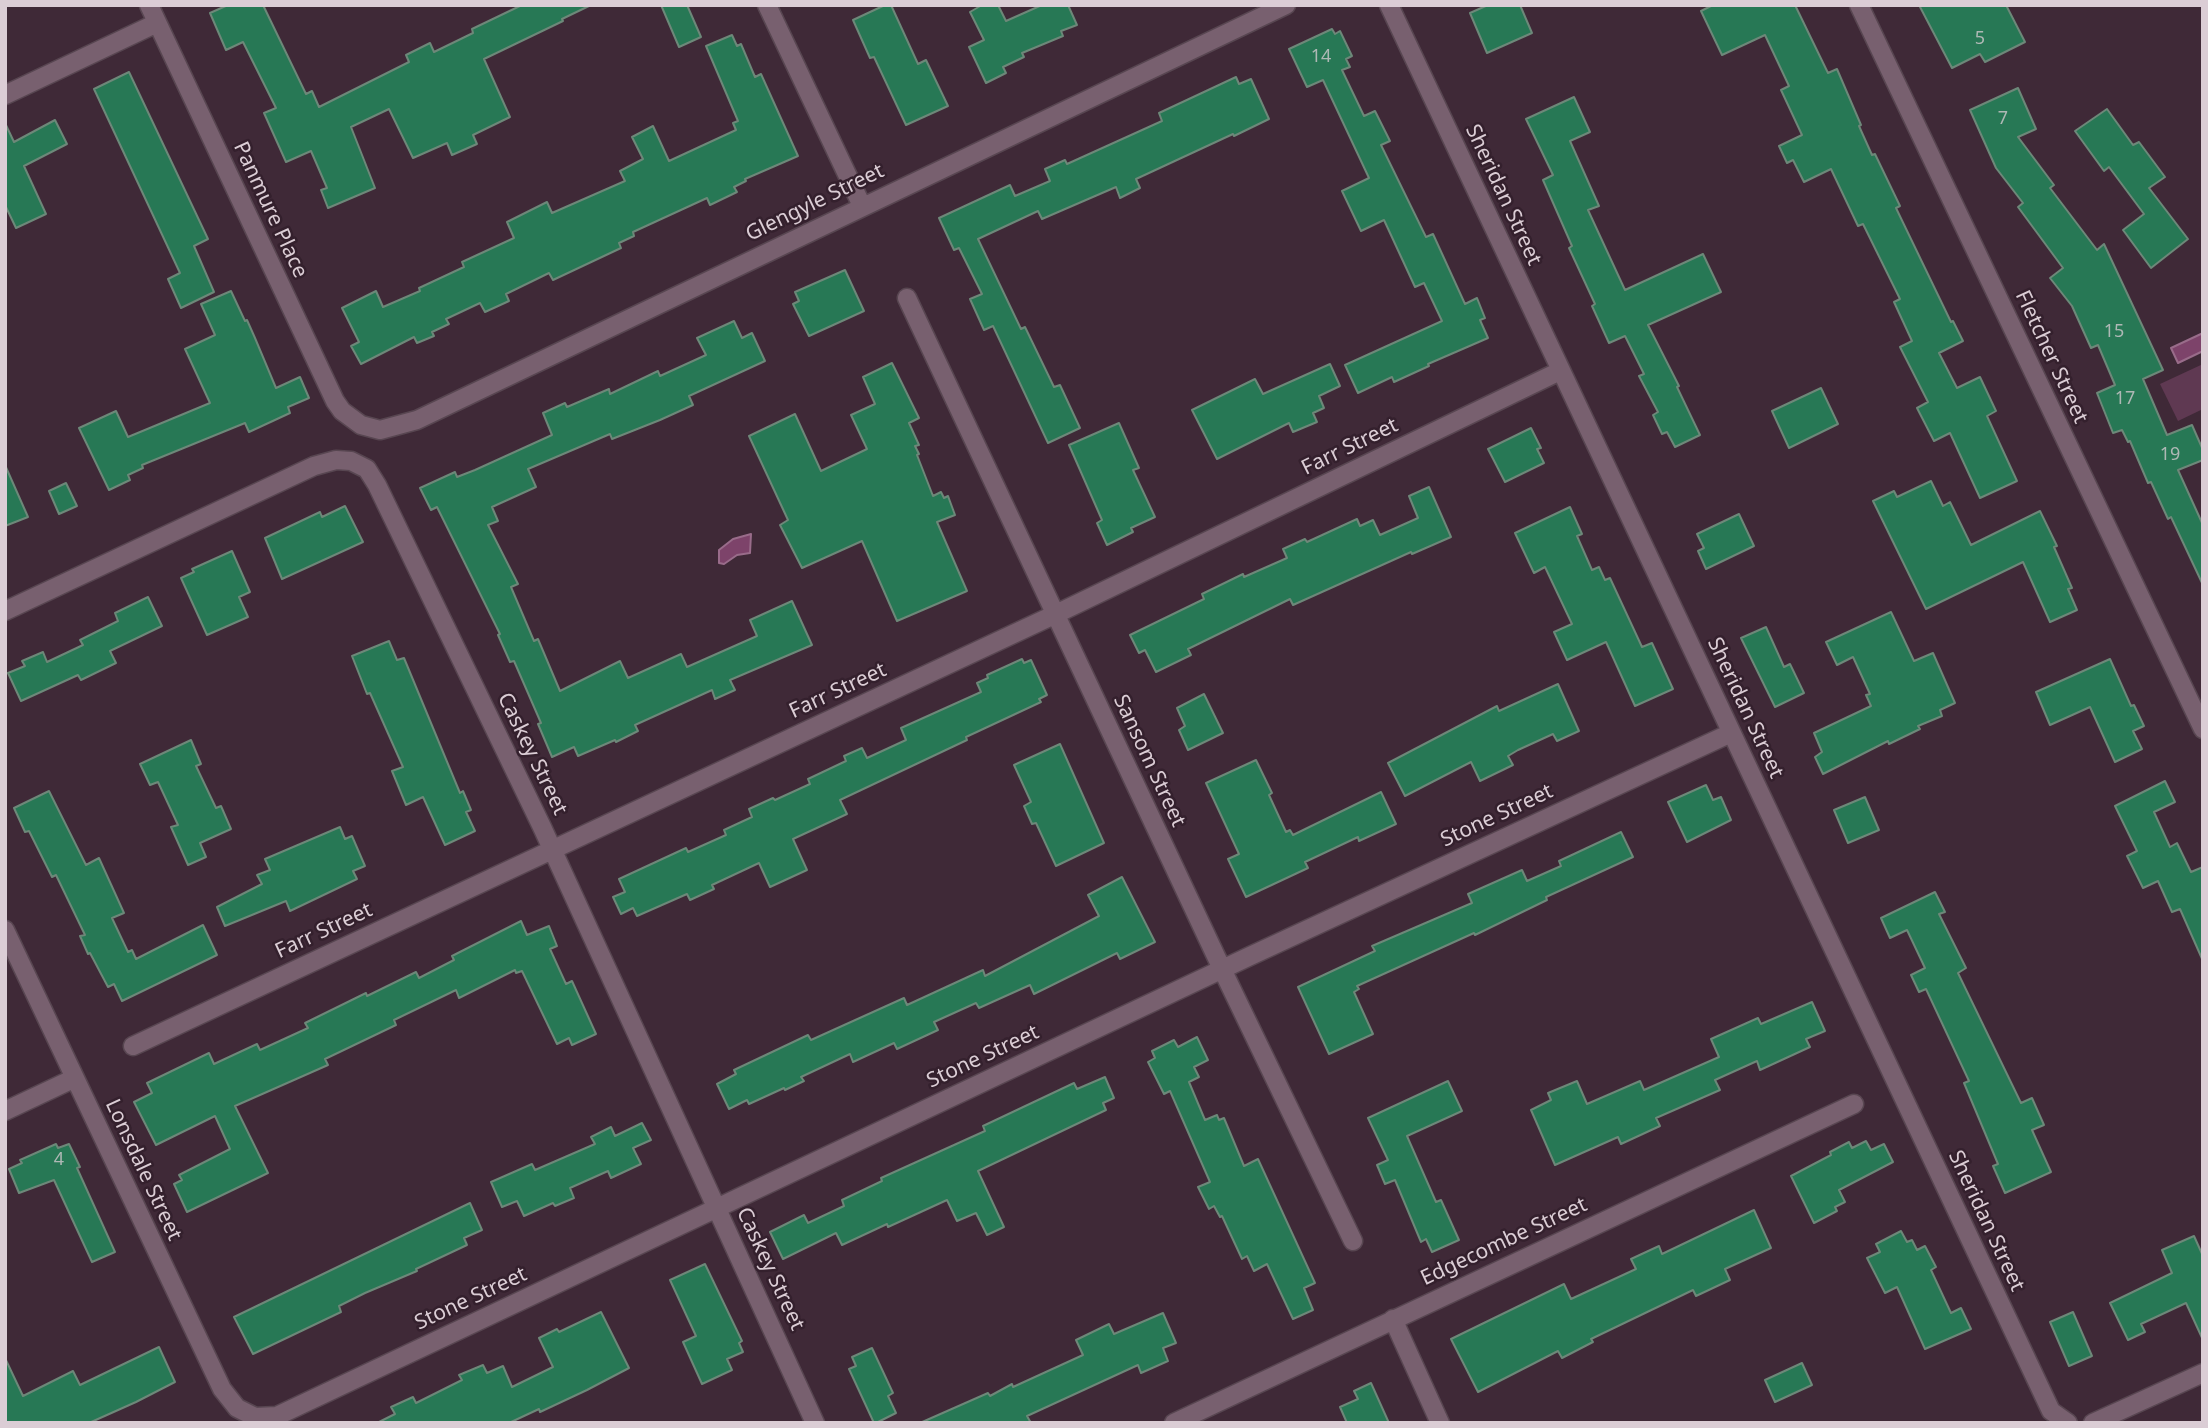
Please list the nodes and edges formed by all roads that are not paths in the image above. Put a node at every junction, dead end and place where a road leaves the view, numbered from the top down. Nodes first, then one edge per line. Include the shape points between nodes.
1 (149, 5) edge
2 (767, 5) edge
3 (1286, 5) edge
4 (1389, 5) edge
5 (1859, 5) edge
6 (157, 23) junction
7 (5, 95) edge
8 (862, 206) junction
9 (907, 299) dead end
10 (1560, 371) junction
11 (361, 425) joint
12 (5, 611) edge
13 (1056, 614) junction
14 (2203, 729) edge
15 (1731, 733) junction
16 (553, 850) junction
17 (5, 930) edge
18 (1222, 969) junction
19 (133, 1046) dead end
20 (75, 1078) junction
21 (1854, 1104) dead end
22 (5, 1111) edge
23 (717, 1208) junction
24 (1353, 1241) dead end
25 (1393, 1319) junction
26 (2203, 1373) edge
27 (255, 1418) joint
28 (815, 1423) edge
29 (1174, 1423) edge
30 (1440, 1423) edge
31 (2068, 1423) edge
32 (2093, 1423) edge

1 - 6 street, Panmure Place
2 - 8 street
3 - 8 street, Glengyle Street
4 - 10 street, Sheridan Street
5 - 14 street, Fletcher Street
6 - 7 street
6 - 11 street, Panmure Place via 335,401
8 - 11 street, Glengyle Street via 417,420 380,430
9 - 13 street, Sansom Street
10 - 13 street, Farr Street
10 - 15 street, Sheridan Street
12 - 16 street, Caskey Street via 314,466 351,461 367,469 377,485
13 - 16 street, Farr Street
13 - 18 street, Sansom Street
15 - 18 street, Stone Street
15 - 31 street, Sheridan Street via 2045,1399 2051,1411
16 - 19 street, Farr Street
16 - 23 street, Caskey Street
17 - 20 street, Lonsdale Street
18 - 23 street, Stone Street
18 - 24 street, Sansom Street
20 - 22 street
20 - 27 street, Lonsdale Street via 222,1389 237,1408
21 - 25 street, Edgecombe Street
23 - 27 street, Stone Street via 277,1416
23 - 28 street, Caskey Street
25 - 29 street, Edgecombe Street
25 - 30 street
26 - 32 street

